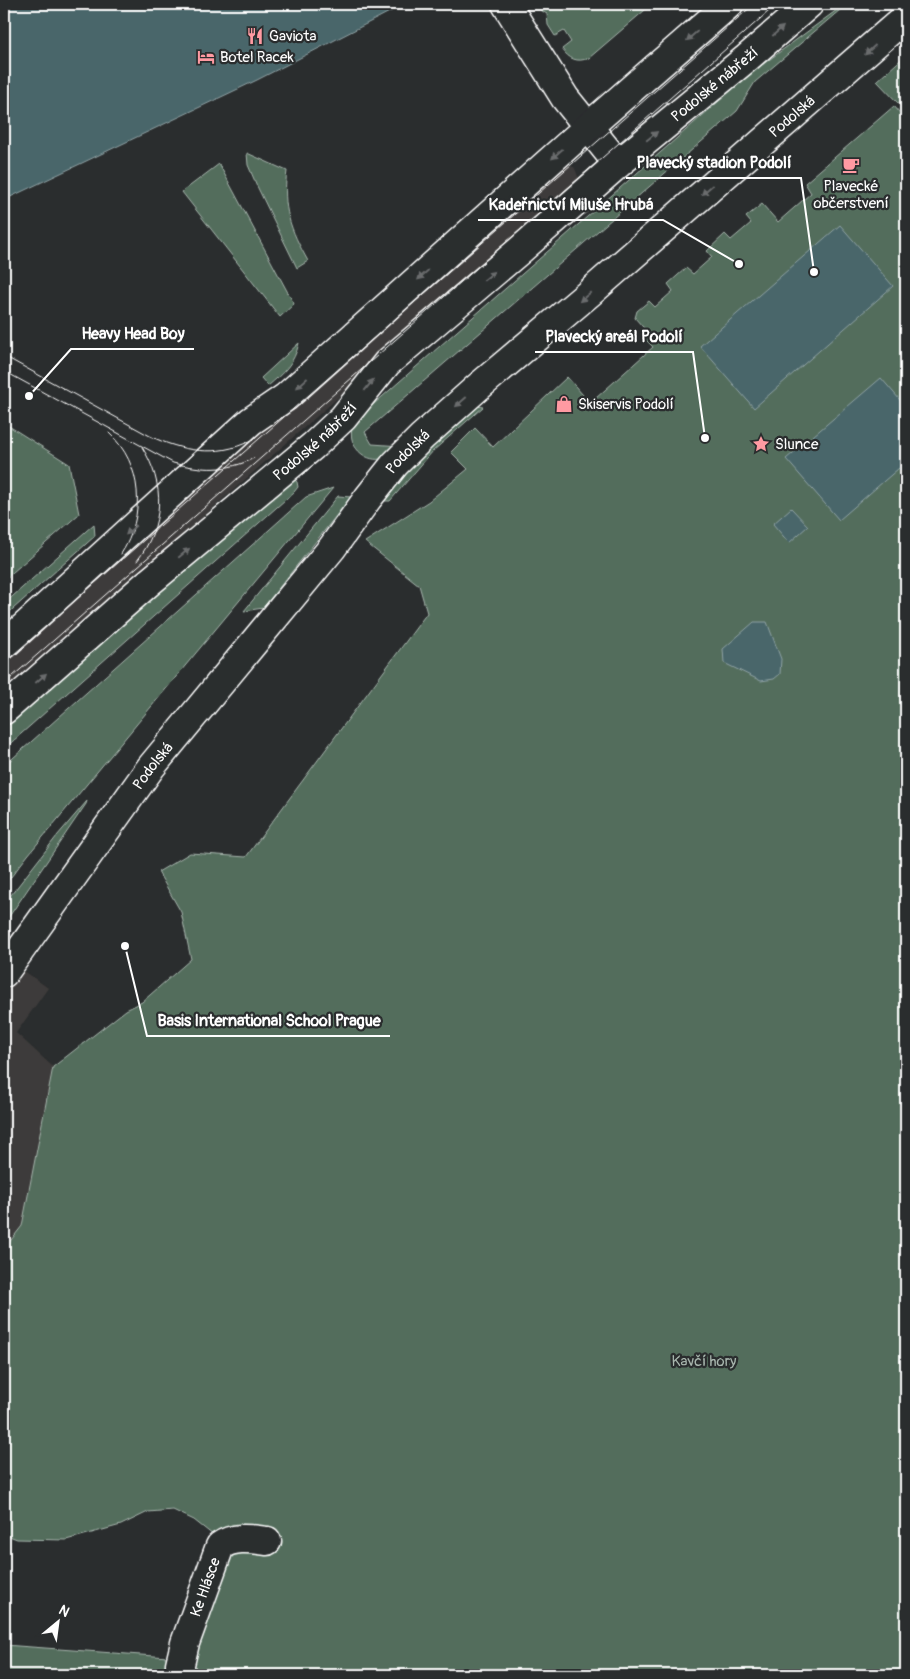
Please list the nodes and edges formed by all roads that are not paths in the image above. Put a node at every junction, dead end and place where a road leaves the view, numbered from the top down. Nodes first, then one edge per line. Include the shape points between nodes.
1 (729, 4) edge
2 (809, 4) edge
3 (510, 10) edge
4 (906, 17) edge
5 (588, 126) junction
6 (618, 164) junction
7 (4, 645) edge
8 (4, 710) edge
9 (4, 973) edge
10 (267, 1541) dead end
11 (180, 1675) edge

1 -> 5 main road
6 -> 2 main road, Podolské nábřeží
3 - 5 main road via 565,98
4 -> 9 main road, Podolská via 422,437 395,464 332,548 151,767
5 - 6 main road
5 -> 7 main road via 294,391 251,421
8 -> 6 main road, Podolské nábřeží via 147,584 314,446 343,418 387,363
10 - 11 main road, Ke Hlásce via 232,1540 220,1546 185,1643

